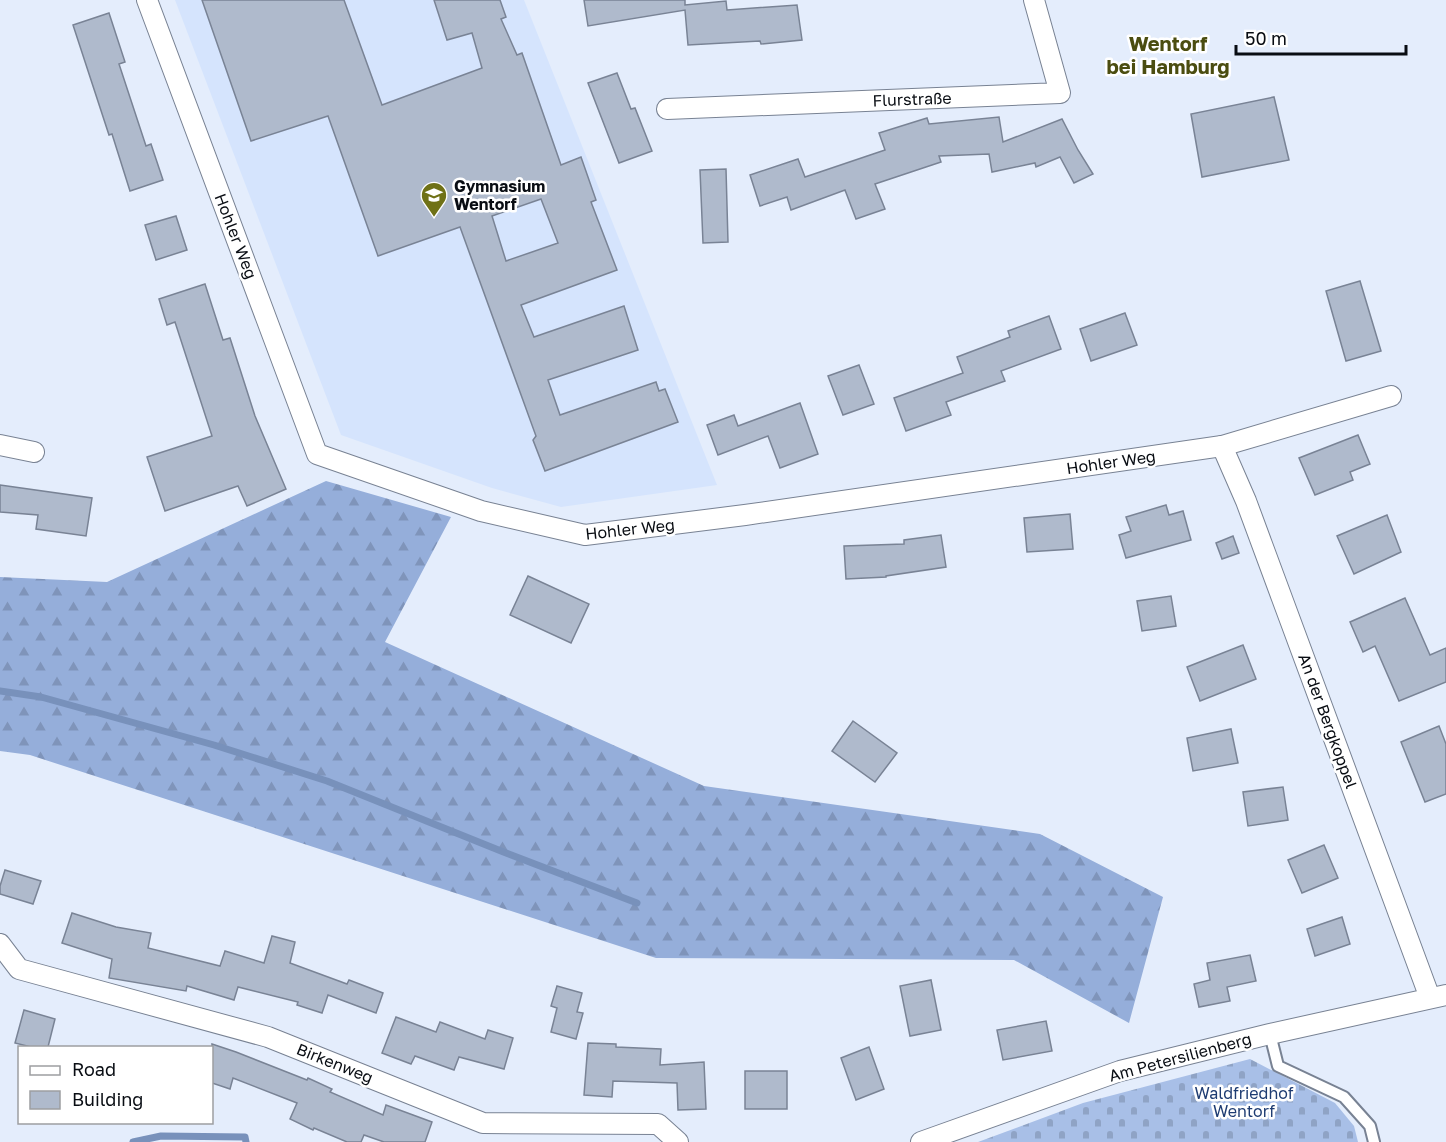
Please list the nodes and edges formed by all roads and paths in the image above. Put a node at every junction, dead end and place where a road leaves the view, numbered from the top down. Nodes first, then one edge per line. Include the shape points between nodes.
1 (147, 0) edge
2 (1034, 0) edge
3 (667, 109) dead end
4 (1390, 396) dead end
5 (0, 445) edge
6 (1222, 446) junction
7 (34, 452) dead end
8 (0, 944) edge
9 (1438, 996) edge
10 (1270, 1034) junction
11 (678, 1142) edge
12 (921, 1142) edge
13 (1374, 1142) edge

1 - 6 street, Hohler Weg via 317,454 481,511 585,536
2 - 3 street, Flurstraße via 1060,93
4 - 6 street, Hohler Weg
5 - 7 street
6 - 9 street, An der Bergkoppel
8 - 11 street, Birkenweg via 19,969 268,1036 483,1123 658,1124
9 - 10 street, Am Petersilienberg
10 - 12 street, Am Petersilienberg via 1120,1071
10 - 13 lane via 1278,1066 1344,1097 1370,1126

